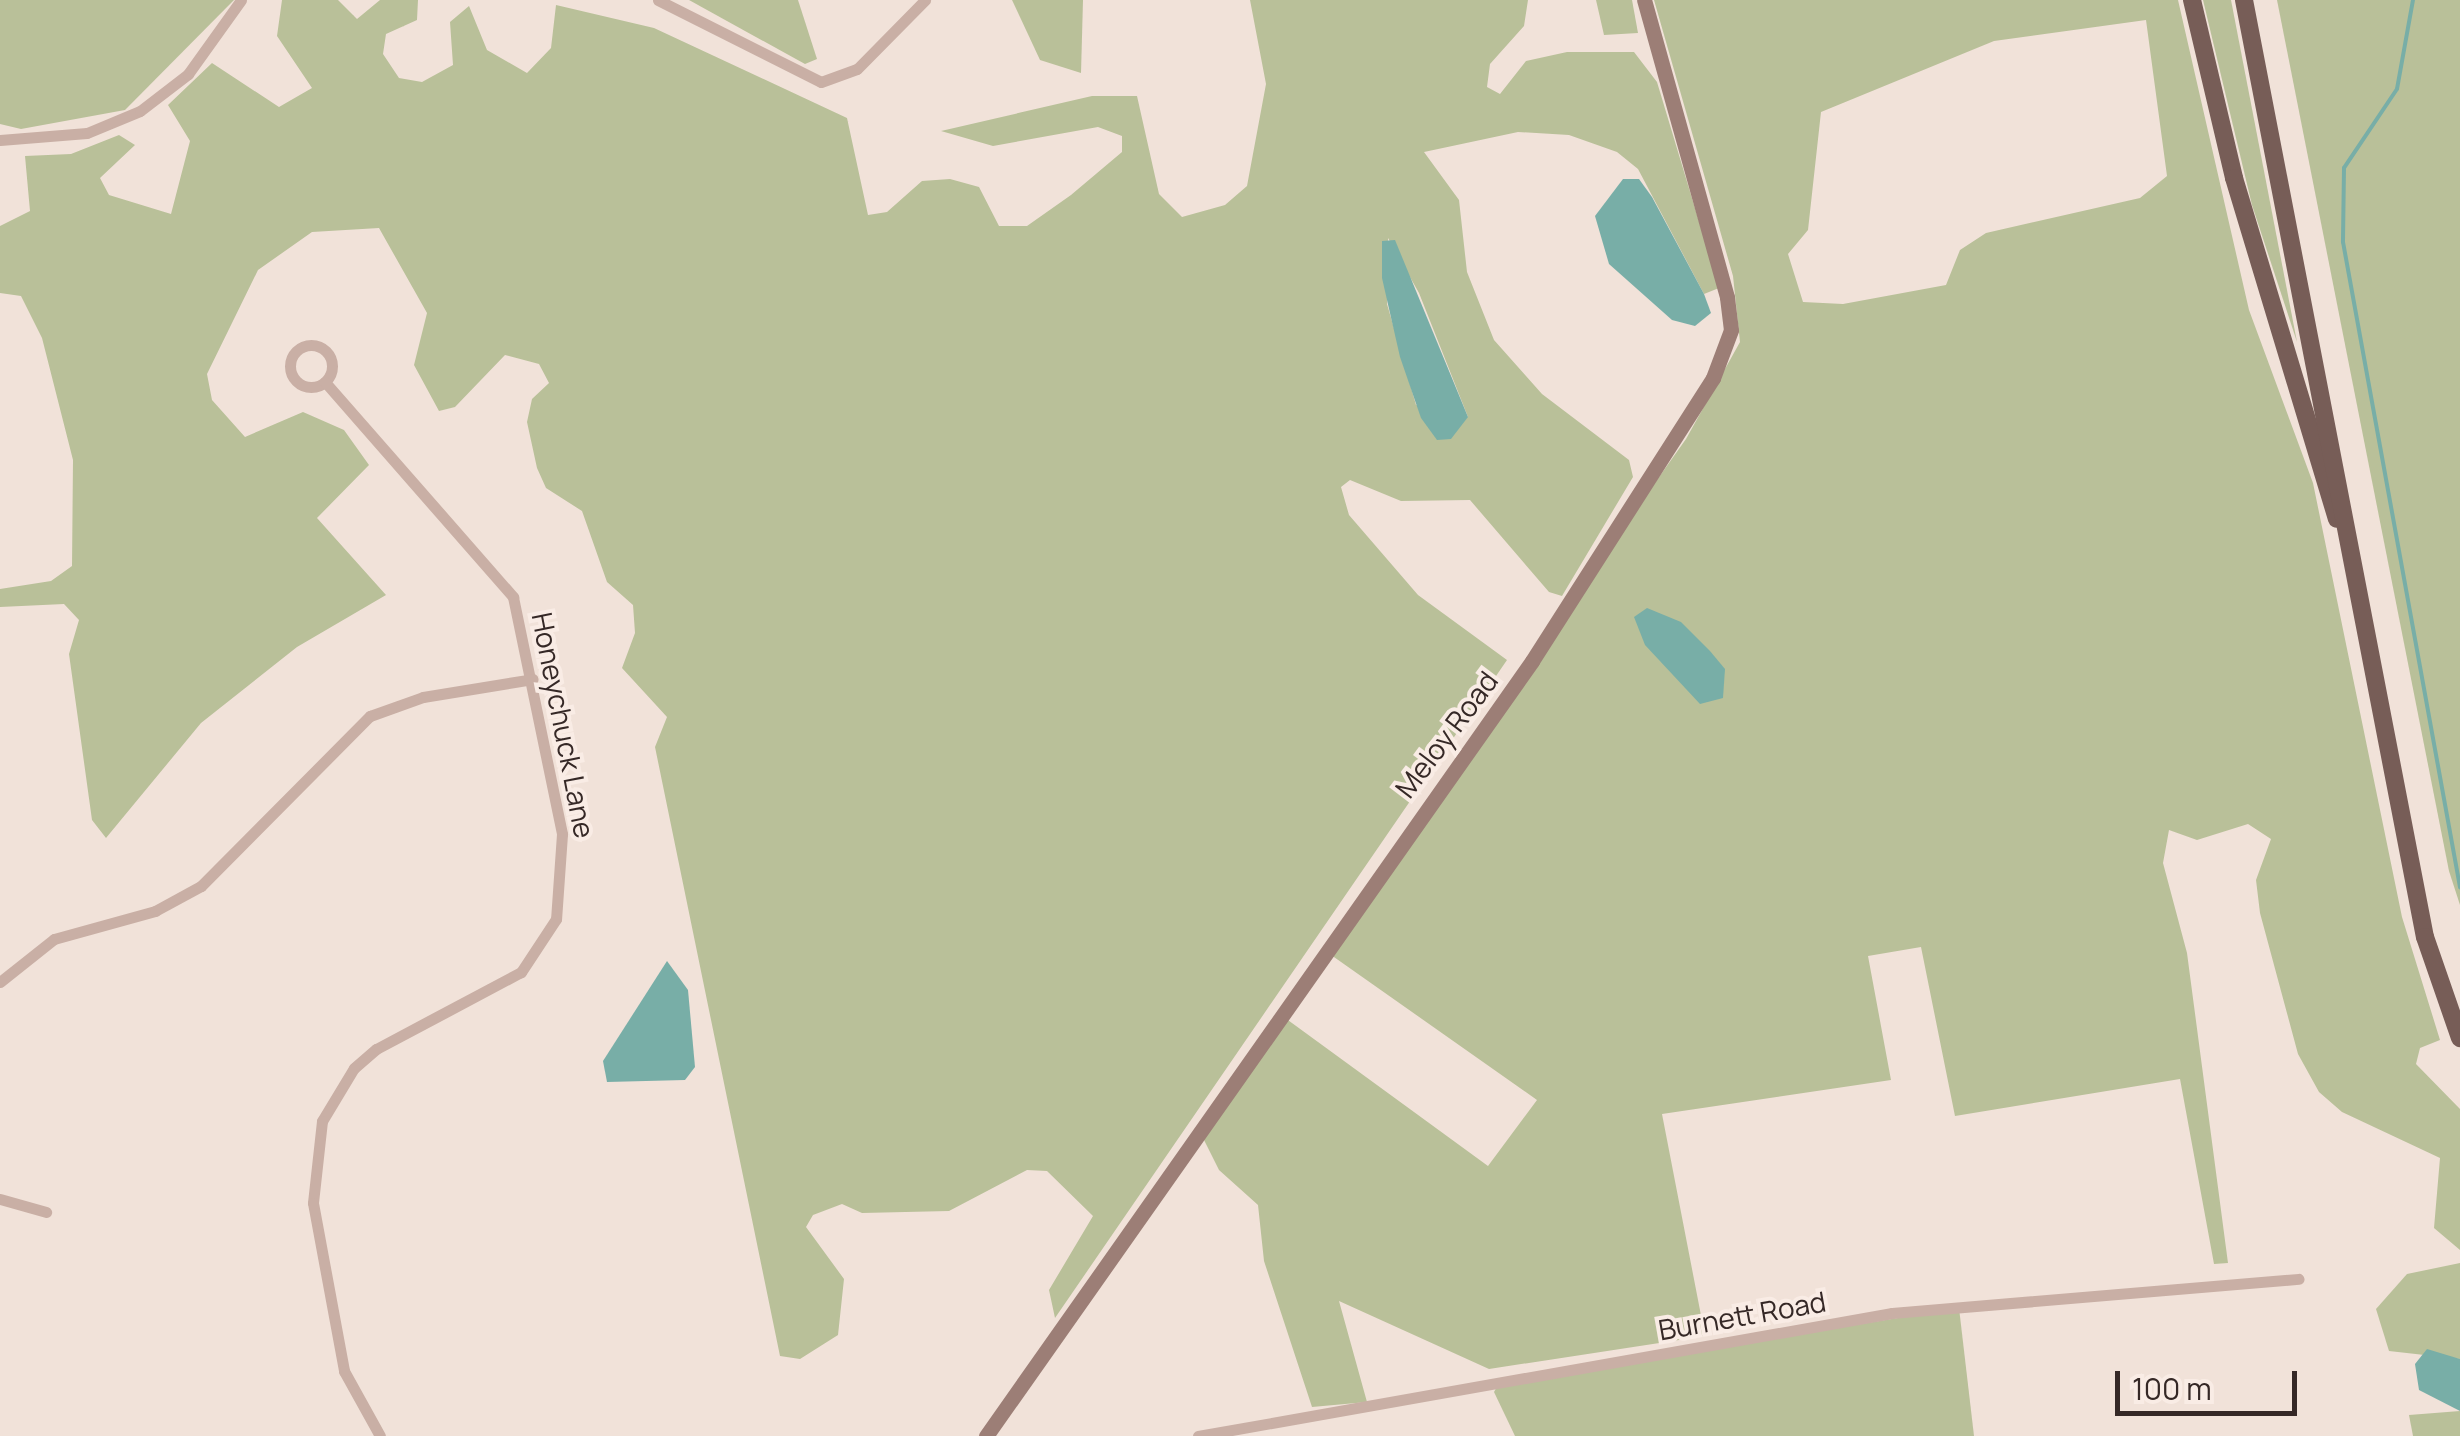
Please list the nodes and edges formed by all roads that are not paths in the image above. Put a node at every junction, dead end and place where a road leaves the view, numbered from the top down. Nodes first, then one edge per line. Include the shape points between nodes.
1 (241, 0) edge
2 (658, 0) edge
3 (925, 0) edge
4 (1644, 0) edge
5 (2192, 0) edge
6 (2244, 0) edge
7 (0, 140) edge
8 (325, 382) dead end
9 (2359, 597) junction
10 (533, 678) junction
11 (0, 982) edge
12 (2460, 1038) edge
13 (0, 1199) edge
14 (46, 1212) dead end
15 (2299, 1279) dead end
16 (380, 1436) edge
17 (986, 1436) edge
18 (1198, 1436) edge

1 - 7 street via 188,74 140,111 87,132
2 - 3 street via 821,82 857,69
4 - 17 street, Meloy Road via 1727,297 1732,330 1713,378 1532,660
5 - 9 main road via 2244,214
6 - 9 main road
8 - 10 street, Honeychuck Lane via 498,573
9 - 12 main road via 2425,938
10 - 11 street via 423,697 370,716 201,886 155,911 54,940
10 - 16 street, Honeychuck Lane via 562,834 556,919 499,990 396,1036 354,1068 315,1152 312,1204 344,1371
13 - 14 street
15 - 18 street, Burnett Road via 1892,1313

